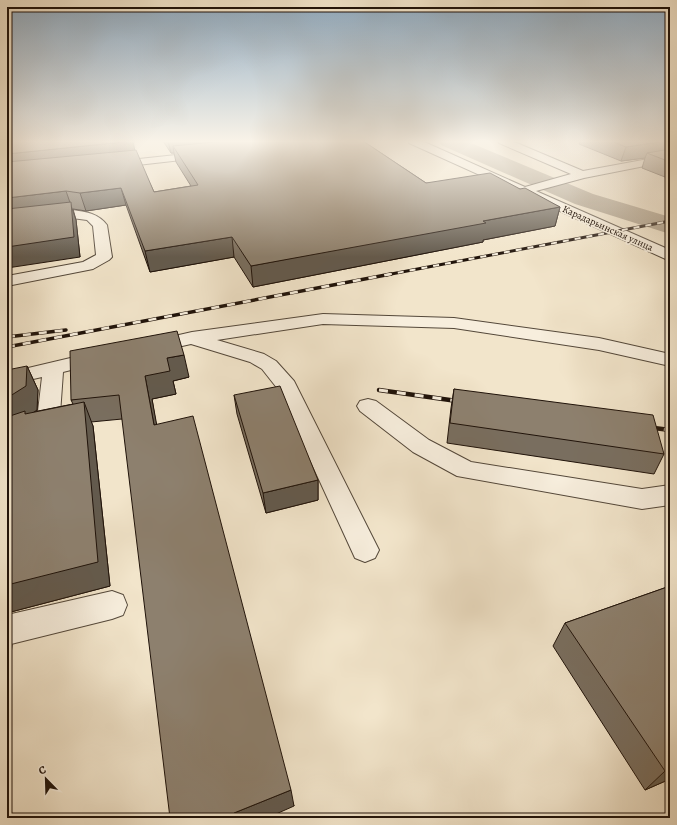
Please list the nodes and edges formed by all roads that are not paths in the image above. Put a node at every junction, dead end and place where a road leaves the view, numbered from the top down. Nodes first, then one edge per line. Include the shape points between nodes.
1 (506, 180) edge
2 (564, 180) edge
3 (529, 189) junction
4 (7, 223) edge
5 (670, 256) edge
6 (7, 281) edge
7 (192, 338) junction
8 (138, 350) edge
9 (114, 354) edge
10 (670, 360) edge
11 (53, 367) junction
12 (7, 378) edge
13 (368, 406) dead end
14 (7, 437) edge
15 (670, 495) edge
16 (365, 550) dead end
17 (112, 605) dead end
18 (7, 630) edge

1 - 3 street, Карадарьинская улица
2 - 3 street
3 - 5 street, Карадарьинская улица
4 - 6 street via 72,214 91,217 100,225 104,257 88,266
7 - 8 street
7 - 10 street via 323,318 454,323 599,344
7 - 16 street via 257,358 269,365 287,386
9 - 11 street
11 - 12 street
11 - 14 street via 49,414 37,426
13 - 15 street via 421,446 466,470 642,499
17 - 18 street

